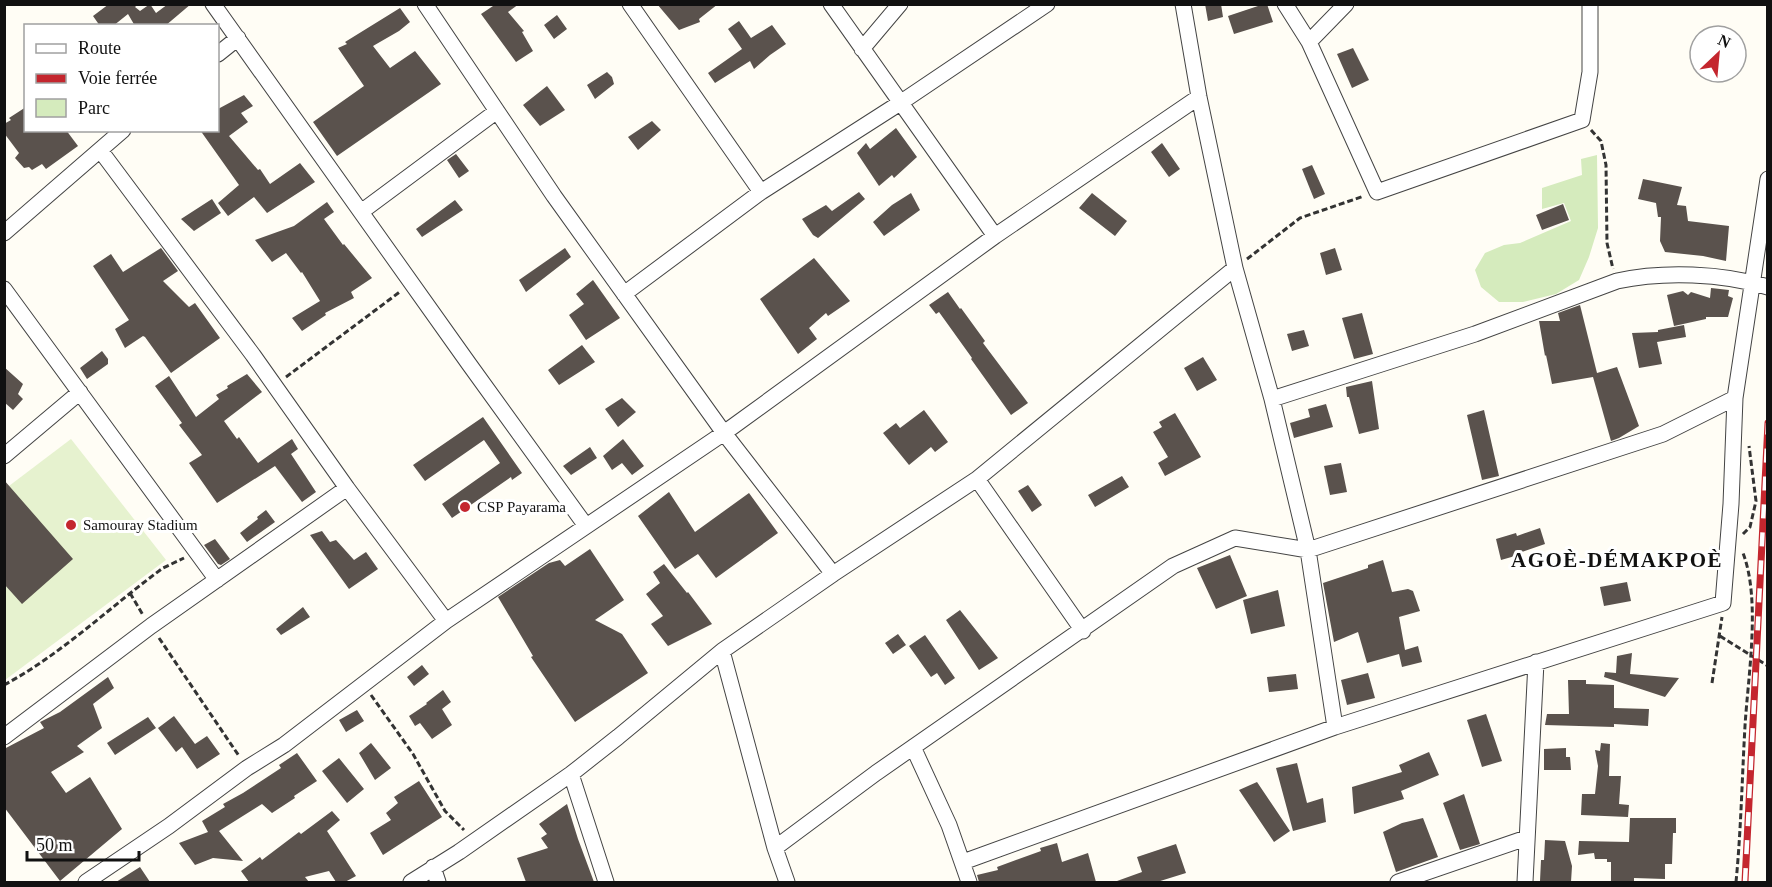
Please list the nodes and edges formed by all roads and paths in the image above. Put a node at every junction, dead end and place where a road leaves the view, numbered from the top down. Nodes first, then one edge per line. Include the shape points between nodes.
1 (213, 4) edge
2 (425, 4) edge
3 (630, 4) edge
4 (831, 4) edge
5 (900, 4) edge
6 (1047, 4) edge
7 (1183, 4) edge
8 (1286, 4) edge
9 (1346, 4) edge
10 (1590, 4) edge
11 (238, 38) junction
12 (1309, 42) junction
13 (862, 49) junction
14 (219, 53) edge
15 (1199, 97) junction
16 (900, 103) junction
17 (497, 111) junction
18 (1582, 120) junction
19 (121, 132) edge
20 (100, 150) junction
21 (1767, 179) edge
22 (761, 192) junction
23 (1377, 192) junction
24 (361, 212) junction
25 (4, 233) edge
26 (995, 236) junction
27 (1235, 268) junction
28 (1617, 281) junction
29 (411, 283) junction
30 (1760, 285) edge
31 (4, 289) edge
32 (624, 294) junction
33 (275, 386) junction
34 (80, 392) junction
35 (1735, 398) junction
36 (1272, 399) junction
37 (724, 433) junction
38 (4, 456) edge
39 (977, 479) junction
40 (347, 488) junction
41 (586, 526) junction
42 (1740, 547) dead end
43 (1308, 550) junction
44 (196, 552) junction
45 (833, 574) junction
46 (217, 580) junction
47 (130, 593) junction
48 (1723, 603) junction
49 (446, 621) junction
50 (151, 626) junction
51 (1083, 631) junction
52 (1720, 636) junction
53 (722, 651) junction
54 (1751, 654) junction
55 (1536, 662) junction
56 (1767, 666) edge
57 (1712, 683) dead end
58 (363, 684) junction
59 (4, 685) edge
60 (1335, 727) junction
61 (4, 737) edge
62 (913, 747) junction
63 (247, 768) junction
64 (571, 774) junction
65 (1526, 838) junction
66 (474, 841) junction
67 (776, 848) junction
68 (963, 862) junction
69 (433, 867) junction
70 (86, 882) edge
71 (411, 882) edge
72 (438, 882) edge
73 (606, 882) edge
74 (787, 882) edge
75 (969, 882) edge
76 (1398, 882) edge
77 (1525, 882) edge
78 (1736, 882) edge

1 - 11 street
2 - 17 street
3 - 22 street
4 - 13 street
5 - 13 street
6 - 16 street
7 - 15 street
8 - 12 street
9 - 12 street
10 - 18 street via 1590,72
11 - 14 street
11 - 24 street
12 - 23 street
13 - 16 street
15 - 26 street
15 - 27 street
16 - 22 street
16 - 26 street
17 - 24 street
17 - 32 street
18 - 23 street
18 - 28 path via 1601,141 1606,165 1607,243
19 - 20 street
20 - 25 street
20 - 33 street
21 - 30 street
22 - 32 street
23 - 27 path via 1300,218
24 - 29 street
26 - 37 street
27 - 36 street
27 - 39 street
28 - 30 street via 1640,276 1691,275
28 - 36 street via 1475,334
29 - 33 path
29 - 41 street
30 - 35 street
31 - 34 street
32 - 37 street
33 - 40 street
34 - 38 street
34 - 44 street
35 - 43 street via 1663,434
35 - 48 street
36 - 43 street
37 - 41 street
37 - 45 street
39 - 45 street
39 - 51 street
40 - 46 street
40 - 49 street
41 - 49 street
42 - 54 path via 1752,610
43 - 51 street via 1235,538 1173,567
43 - 60 street
44 - 46 street
44 - 47 path via 163,568
45 - 53 street
46 - 50 street
47 - 50 path
47 - 59 path via 51,655
48 - 52 path
48 - 55 street
49 - 58 street
50 - 61 street
50 - 63 path
51 - 62 street
52 - 54 path
52 - 57 path
53 - 64 street
53 - 67 street
54 - 56 path
54 - 78 path
55 - 60 street
55 - 65 street
58 - 63 street via 284,745
58 - 66 path via 413,754 445,811
60 - 68 street
62 - 67 street
62 - 68 street
63 - 70 street
64 - 66 street
64 - 73 street
65 - 76 street
65 - 77 street
66 - 69 street
67 - 74 street
68 - 75 street
69 - 71 street
69 - 72 street

